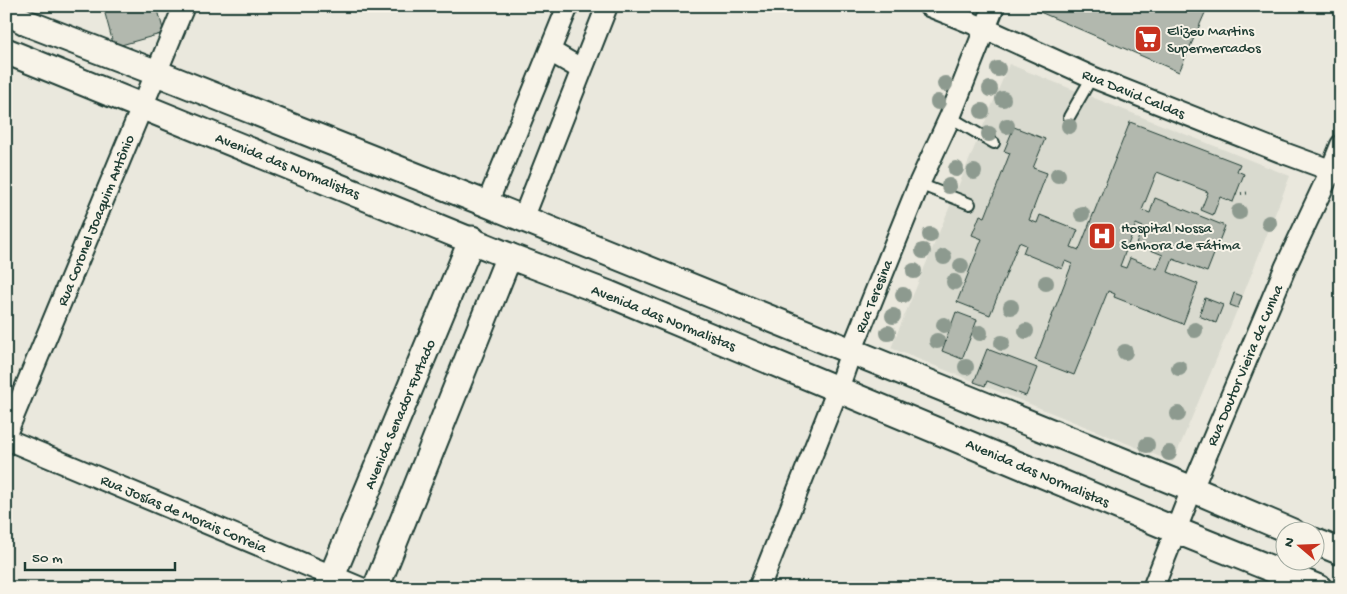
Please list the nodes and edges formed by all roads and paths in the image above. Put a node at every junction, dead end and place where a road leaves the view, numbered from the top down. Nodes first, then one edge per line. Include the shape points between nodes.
1 (184, 6) edge
2 (568, 6) edge
3 (608, 6) edge
4 (929, 6) edge
5 (994, 6) edge
6 (16, 17) edge
7 (984, 28) junction
8 (550, 51) junction
9 (10, 52) edge
10 (581, 68) junction
11 (157, 73) junction
12 (1092, 77) junction
13 (142, 105) junction
14 (950, 117) junction
15 (1068, 117) dead end
16 (994, 143) dead end
17 (1341, 145) edge
18 (1336, 172) edge
19 (919, 184) junction
20 (1248, 193) dead end
21 (1236, 194) dead end
22 (487, 204) junction
23 (970, 204) dead end
24 (523, 219) junction
25 (472, 240) junction
26 (508, 256) junction
27 (851, 352) junction
28 (838, 389) junction
29 (6, 434) edge
30 (6, 439) edge
31 (1192, 489) junction
32 (1274, 524) edge
33 (1175, 530) junction
34 (1324, 544) edge
35 (1341, 552) edge
36 (330, 581) edge
37 (361, 588) edge
38 (376, 588) edge
39 (759, 588) edge
40 (1153, 588) edge
41 (1319, 588) edge

1 - 11 street, Rua Coronel Joaquim Antônio
2 - 8 street
3 - 10 street
4 - 7 street, Rua David Caldas
5 - 7 street, Rua Teresina
6 - 9 street
6 - 11 street
7 - 12 street, Rua David Caldas
7 - 14 street, Rua Teresina
8 - 10 street
8 - 22 street
9 - 13 street, Avenida das Normalistas
10 - 24 street
11 - 13 street, Rua Coronel Joaquim Antônio
11 - 22 street
12 - 15 lane
12 - 18 street, Rua David Caldas via 1277,157
13 - 25 street, Avenida das Normalistas
13 - 29 street, Rua Coronel Joaquim Antônio
14 - 16 lane
14 - 19 street, Rua Teresina
17 - 18 street, Rua Doutor Vieira da Cunha
18 - 31 street, Rua Doutor Vieira da Cunha via 1286,266
19 - 23 lane
19 - 27 street, Rua Teresina
20 - 21 path
22 - 24 street
24 - 27 street
25 - 26 street, Avenida das Normalistas
25 - 36 street, Avenida Senador Furtado
26 - 28 street, Avenida das Normalistas via 609,294
26 - 38 street
27 - 28 street, Rua Teresina
27 - 31 street
28 - 33 street, Avenida das Normalistas
28 - 39 street, Rua Teresina
30 - 36 street, Rua Josías de Morais Correia
31 - 32 street
31 - 33 street, Rua Doutor Vieira da Cunha
33 - 40 street, Rua Doutor Vieira da Cunha
33 - 41 street, Avenida das Normalistas
34 - 35 street
36 - 37 street, Rua Josías de Morais Correia

